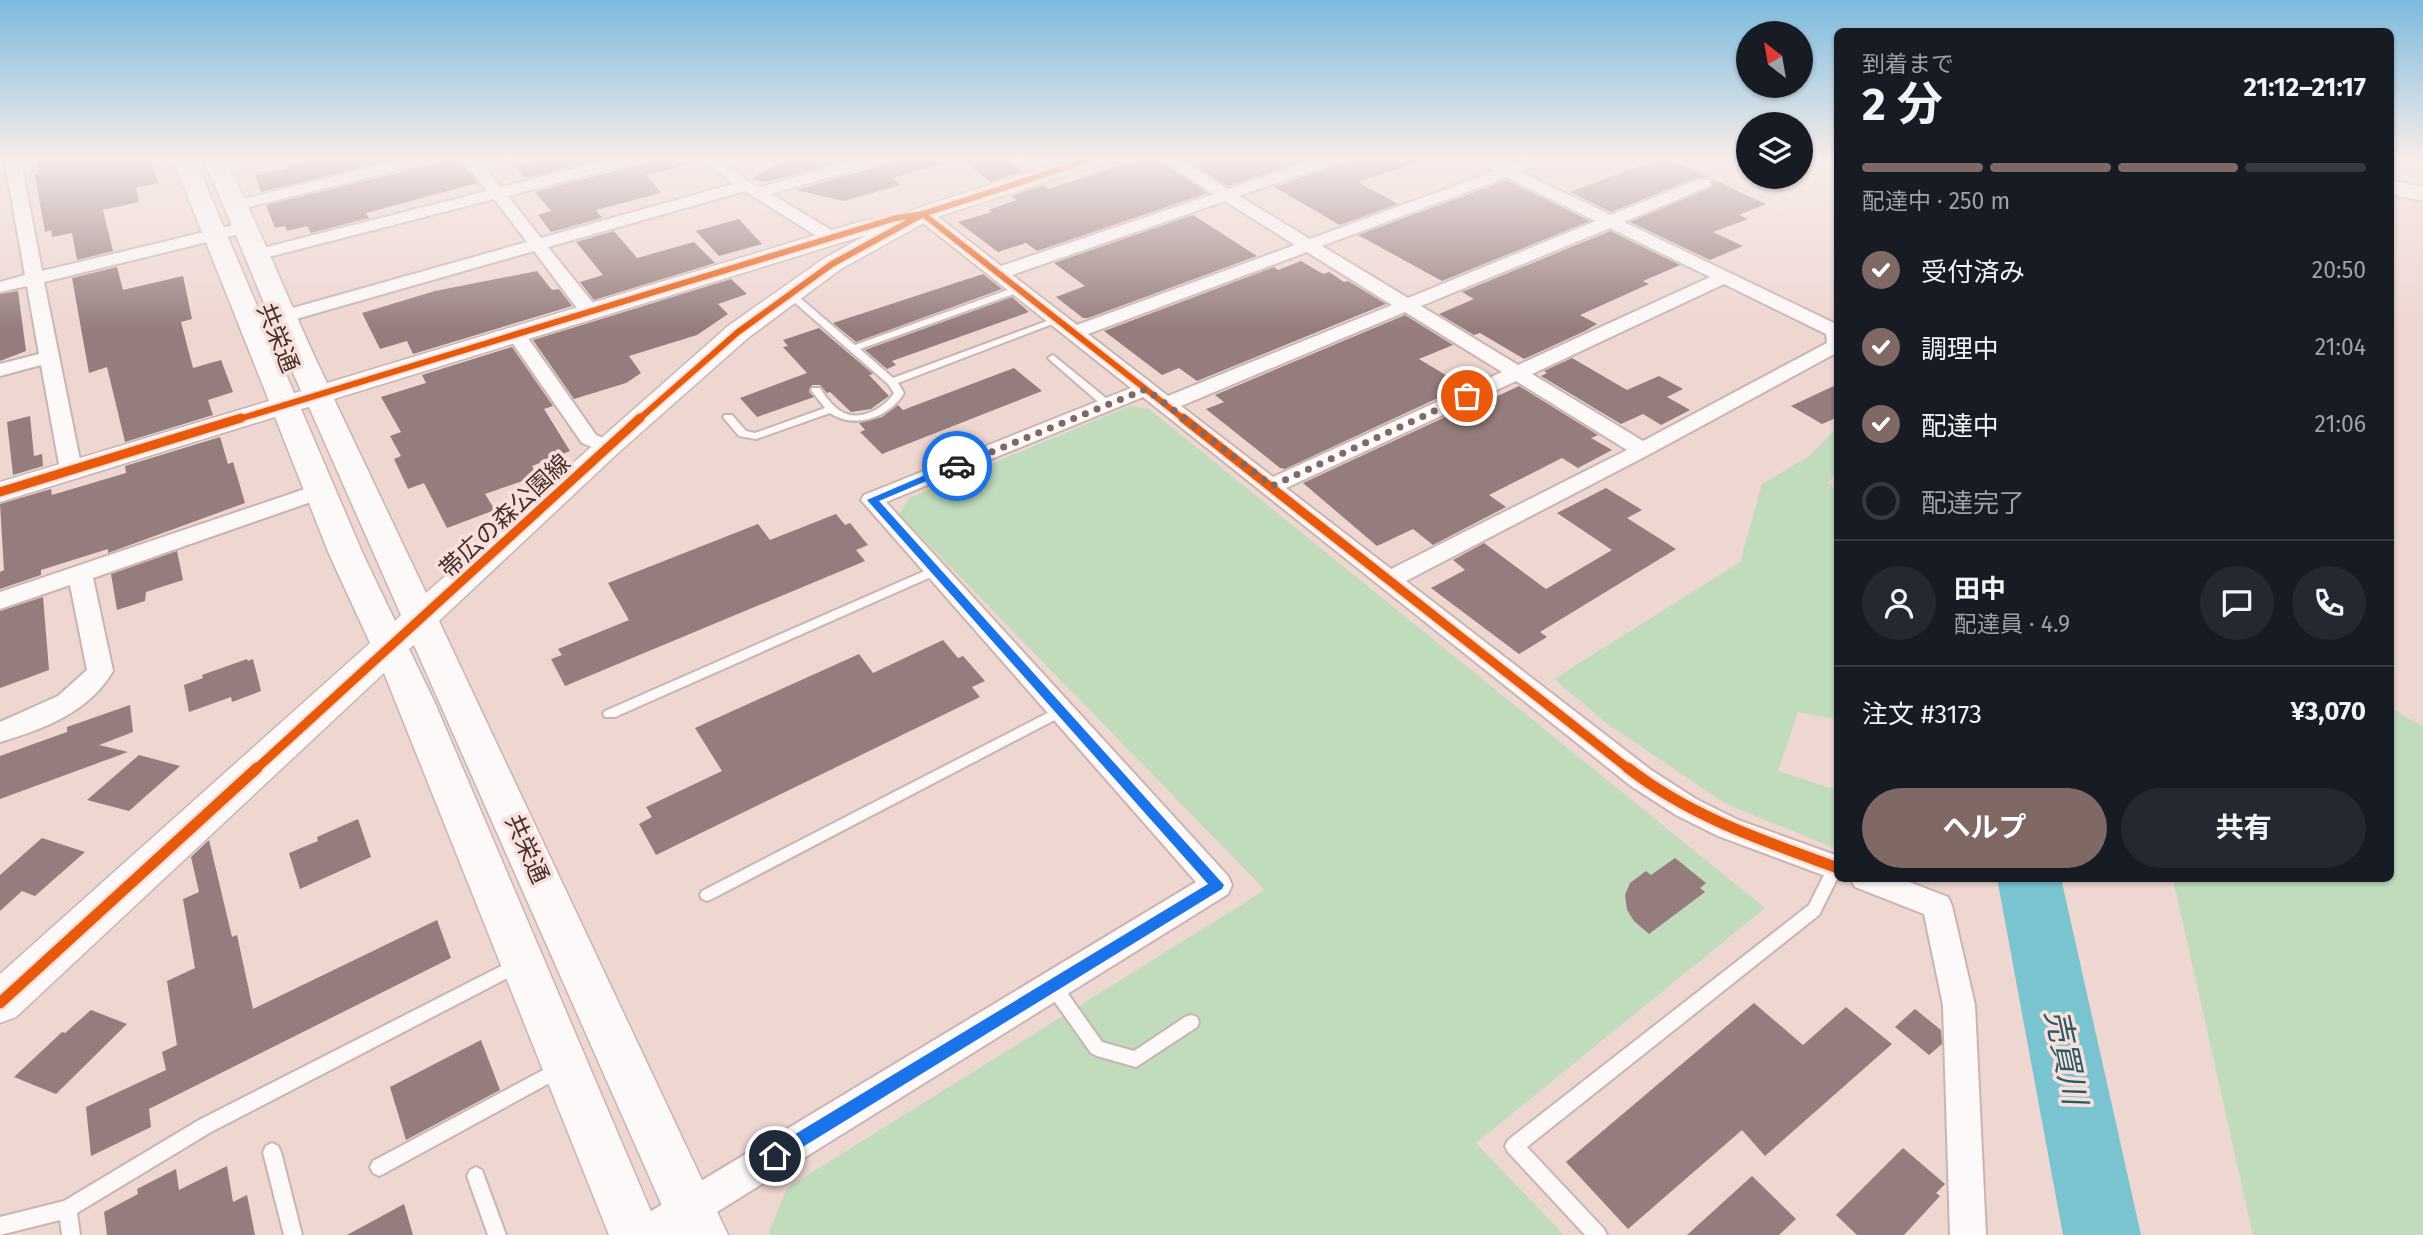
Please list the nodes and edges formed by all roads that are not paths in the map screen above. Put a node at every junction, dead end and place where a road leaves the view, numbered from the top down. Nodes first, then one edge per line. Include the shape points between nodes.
1 (23, 215) edge
2 (232, 215) edge
3 (279, 215) edge
4 (346, 215) edge
5 (514, 215) edge
6 (654, 215) edge
7 (794, 215) edge
8 (919, 215) edge
9 (922, 215) edge
10 (924, 215) edge
11 (1169, 215) edge
12 (1258, 215) edge
13 (1389, 215) edge
14 (1595, 215) edge
15 (1628, 215) edge
16 (1610, 222) junction
17 (238, 230) junction
18 (832, 238) junction
19 (537, 245) junction
20 (1307, 245) junction
21 (999, 273) junction
22 (35, 278) junction
23 (1725, 278) junction
24 (0, 287) edge
25 (1019, 289) junction
26 (789, 293) junction
27 (1405, 306) junction
28 (590, 312) junction
29 (282, 317) junction
30 (1066, 327) junction
31 (1834, 331) edge
32 (516, 335) junction
33 (1834, 347) edge
34 (852, 349) junction
35 (50, 356) junction
36 (1053, 358) dead end
37 (0, 370) edge
38 (1516, 374) junction
39 (892, 382) junction
40 (1146, 389) junction
41 (816, 390) dead end
42 (301, 400) junction
43 (1108, 405) junction
44 (1166, 405) junction
45 (832, 410) junction
46 (728, 417) dead end
47 (607, 447) junction
48 (1643, 450) junction
49 (71, 471) junction
50 (1272, 486) junction
51 (0, 492) edge
52 (320, 492) junction
53 (936, 570) junction
54 (80, 574) junction
55 (1388, 580) junction
56 (0, 601) edge
57 (406, 633) junction
58 (1061, 711) junction
59 (610, 714) dead end
60 (0, 732) edge
61 (1834, 866) edge
62 (1834, 871) edge
63 (1875, 882) edge
64 (707, 895) dead end
65 (522, 963) junction
66 (1053, 985) junction
67 (0, 1003) edge
68 (1191, 1022) dead end
69 (564, 1067) junction
70 (272, 1152) dead end
71 (379, 1167) dead end
72 (476, 1177) dead end
73 (67, 1209) junction
74 (696, 1222) edge
75 (0, 1226) edge
76 (71, 1235) edge
77 (293, 1235) edge
78 (497, 1235) edge
79 (635, 1235) edge
80 (646, 1235) edge
81 (1598, 1235) edge
82 (1968, 1235) edge

1 - 22 street
2 - 17 street, 共栄通
3 - 17 street
4 - 17 street
5 - 19 street
6 - 19 street
7 - 18 street
8 - 18 street
9 - 26 street, 帯広の森公園線
10 - 21 street
11 - 21 street
12 - 20 street
13 - 20 street
14 - 16 street
15 - 16 street
16 - 23 street
16 - 27 street
17 - 22 street
17 - 29 street, 共栄通
17 - 42 street, 共栄通
18 - 28 street
19 - 28 street
19 - 29 street
20 - 27 street
20 - 30 street
21 - 25 street
22 - 24 street
22 - 35 street
23 - 31 street
23 - 38 street
25 - 30 street
25 - 34 lane
26 - 34 lane
26 - 47 street, 帯広の森公園線 via 738,331
27 - 38 street
27 - 44 street
28 - 32 street
29 - 42 street, 共栄通
30 - 39 lane
30 - 40 street
32 - 42 street
32 - 47 street via 589,439
33 - 48 street
34 - 39 lane
35 - 37 street
35 - 49 street
36 - 43 lane
38 - 48 street
38 - 50 street
39 - 45 lane via 899,393 896,401 882,410 846,417
40 - 43 street
40 - 44 street
41 - 45 lane
42 - 49 street
42 - 52 street, 共栄通
42 - 57 street, 共栄通
43 - 53 street via 872,500
44 - 50 street
45 - 46 lane via 756,436 743,434
47 - 57 street, 帯広の森公園線
48 - 55 street
49 - 51 street
50 - 55 street
52 - 54 street
52 - 57 street, 共栄通
53 - 58 street
53 - 59 lane
54 - 56 street
54 - 60 street via 100,671 88,689 61,710
55 - 61 street via 1641,778 1686,807 1728,828
57 - 65 street, 共栄通
57 - 67 street, 帯広の森公園線
57 - 74 street, 共栄通
58 - 64 lane
58 - 66 street via 1217,885
62 - 81 lane via 1814,910 1514,1146
63 - 82 street via 1937,906 1959,1004
65 - 69 street, 共栄通
65 - 73 lane via 205,1126
66 - 68 lane via 1097,1048 1136,1059
66 - 74 street
69 - 71 lane
69 - 79 street, 共栄通
70 - 77 lane
72 - 78 lane
73 - 75 lane
73 - 76 lane
74 - 80 street

